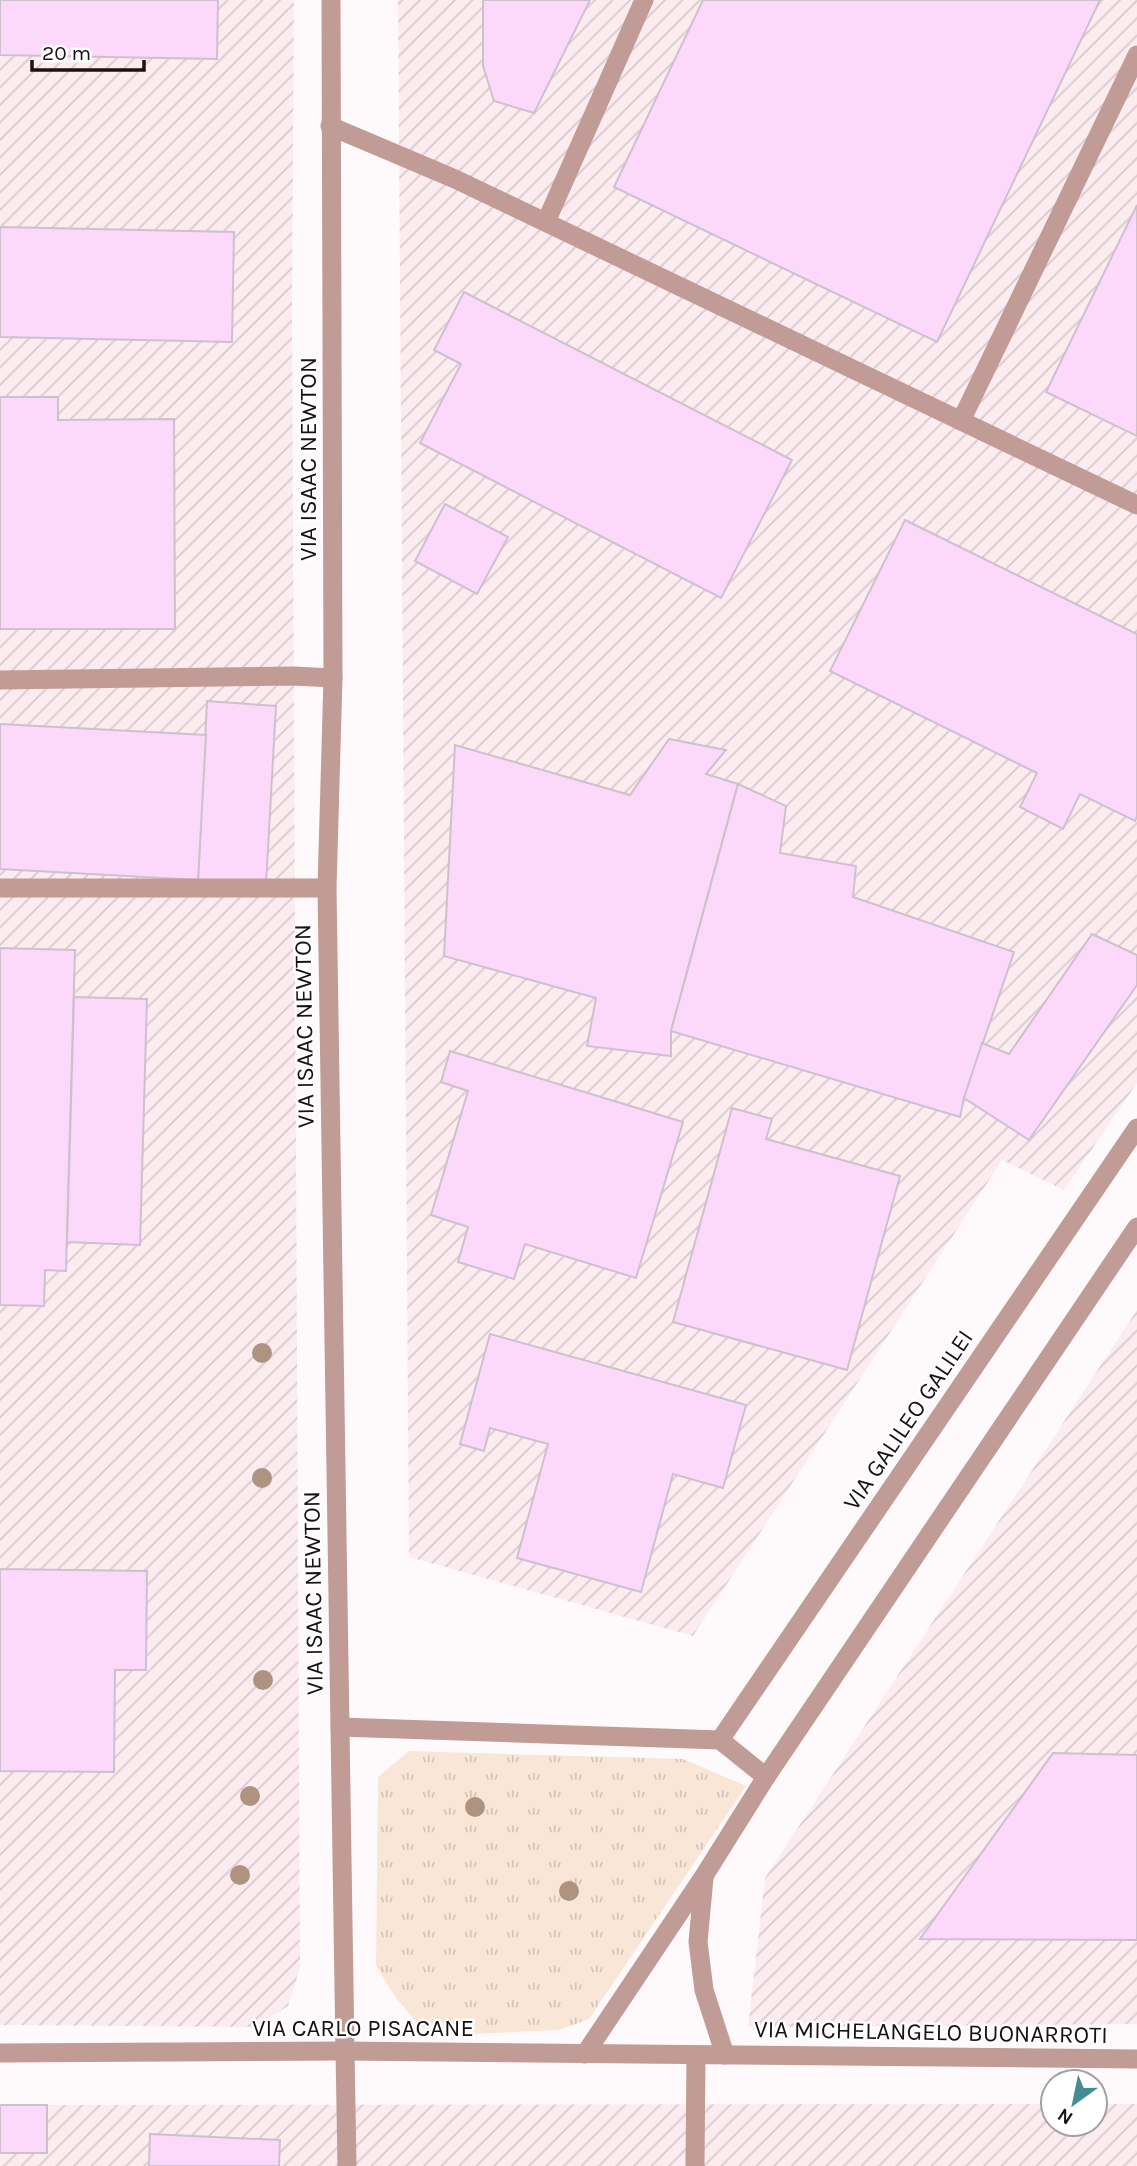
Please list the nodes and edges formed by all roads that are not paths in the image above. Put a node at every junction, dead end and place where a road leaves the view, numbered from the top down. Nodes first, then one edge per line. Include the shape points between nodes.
1 (331, 0) edge
2 (644, 0) edge
3 (1137, 55) edge
4 (330, 126) junction
5 (545, 222) junction
6 (961, 421) junction
7 (1137, 505) edge
8 (334, 678) junction
9 (0, 680) edge
10 (0, 888) edge
11 (327, 888) junction
12 (1137, 1128) edge
13 (1137, 1227) edge
14 (340, 1727) junction
15 (720, 1740) junction
16 (766, 1777) junction
17 (704, 1876) junction
18 (345, 2051) junction
19 (0, 2053) edge
20 (585, 2053) junction
21 (696, 2055) junction
22 (725, 2055) junction
23 (1137, 2059) edge
24 (348, 2166) edge
25 (695, 2166) edge

1 - 4 street, VIA ISAAC NEWTON
2 - 5 street
3 - 6 street
4 - 5 street
4 - 8 street, VIA ISAAC NEWTON
5 - 6 street
6 - 7 street
8 - 9 street
8 - 11 street, VIA ISAAC NEWTON
10 - 11 street
11 - 14 street, VIA ISAAC NEWTON
12 - 15 street, VIA GALILEO GALILEI
13 - 16 street
14 - 15 street
14 - 18 street, VIA ISAAC NEWTON
15 - 16 street
16 - 17 street
17 - 20 street
17 - 22 street via 698,1942 704,1990
18 - 19 street, VIA CARLO PISACANE
18 - 20 street, VIA CARLO PISACANE
18 - 24 street, VIA ISAAC NEWTON
20 - 21 street, VIA CARLO PISACANE
21 - 22 street, VIA CARLO PISACANE
21 - 25 street
22 - 23 street, VIA MICHELANGELO BUONARROTI

